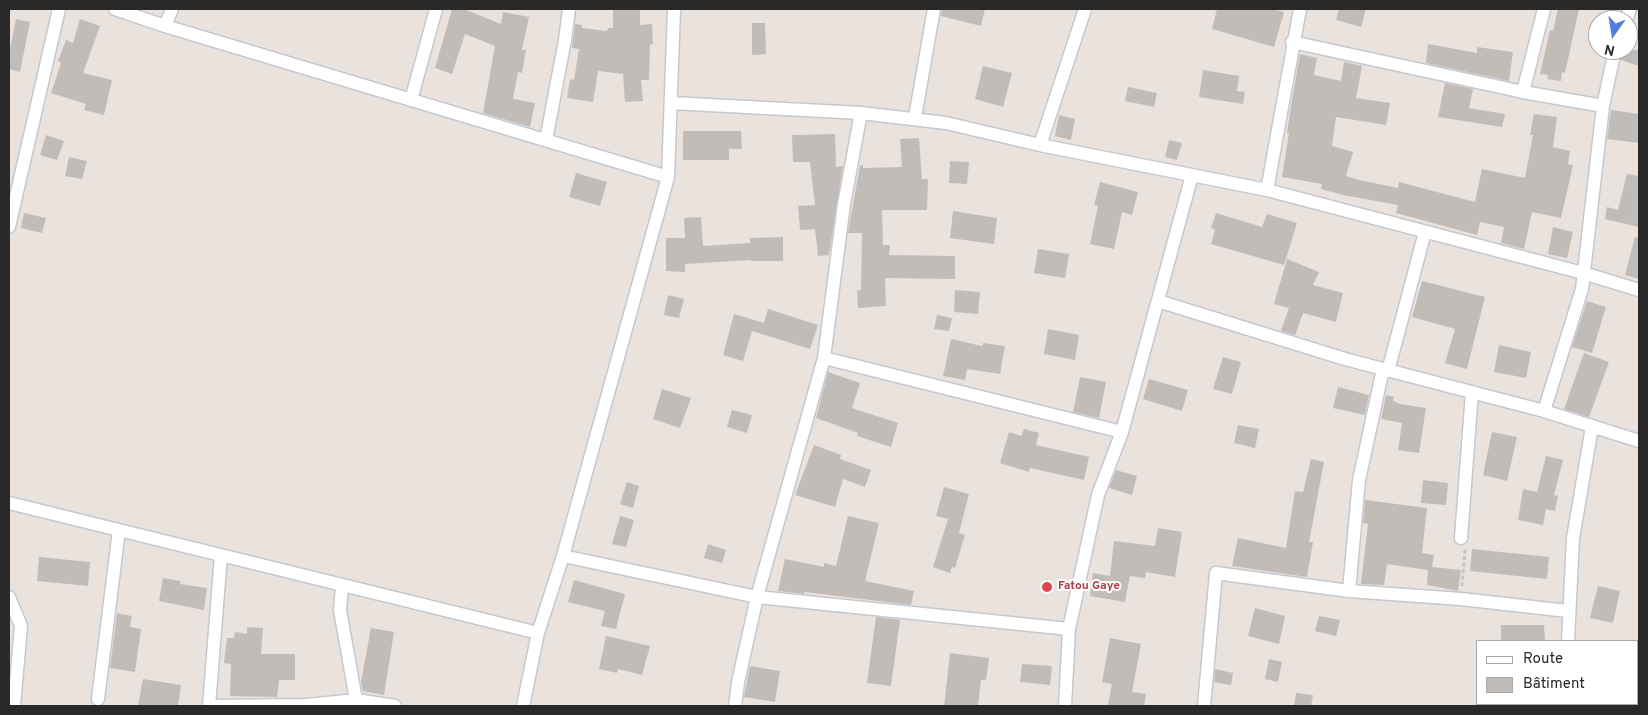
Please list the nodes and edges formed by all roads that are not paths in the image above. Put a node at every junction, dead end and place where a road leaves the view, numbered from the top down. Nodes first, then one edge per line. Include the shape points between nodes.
1 (59, 9) edge
2 (115, 9) edge
3 (172, 9) edge
4 (436, 9) edge
5 (569, 9) edge
6 (674, 9) edge
7 (934, 9) edge
8 (1085, 9) edge
9 (1300, 9) edge
10 (1544, 9) edge
11 (166, 26) junction
12 (1292, 42) junction
13 (1613, 60) edge
14 (1523, 92) junction
15 (411, 100) junction
16 (672, 103) junction
17 (1603, 106) junction
18 (861, 113) junction
19 (915, 118) junction
20 (546, 140) junction
21 (1040, 145) junction
22 (1192, 175) junction
23 (668, 177) junction
24 (1267, 190) junction
25 (9, 227) edge
26 (1424, 232) junction
27 (1583, 273) junction
28 (1639, 290) edge
29 (1158, 301) junction
30 (824, 358) junction
31 (1386, 370) junction
32 (1472, 392) junction
33 (1544, 411) junction
34 (1592, 427) junction
35 (1122, 432) junction
36 (1639, 441) edge
37 (9, 502) edge
38 (119, 530) junction
39 (1461, 538) road end
40 (221, 555) junction
41 (563, 556) junction
42 (342, 585) junction
43 (1349, 591) junction
44 (757, 597) junction
45 (9, 598) edge
46 (1568, 611) junction
47 (1069, 629) junction
48 (538, 633) junction
49 (1568, 640) edge
50 (13, 699) edge
51 (98, 699) dead end
52 (356, 700) junction
53 (210, 706) edge
54 (306, 706) edge
55 (394, 706) edge
56 (523, 706) edge
57 (735, 706) edge
58 (1065, 706) edge
59 (1204, 706) edge

1 - 25 street
2 - 11 street
3 - 11 street
4 - 15 street
5 - 20 street
6 - 16 street
7 - 19 street
8 - 21 street
9 - 12 street
10 - 14 street
11 - 15 street
12 - 14 street
12 - 24 street
13 - 17 street
14 - 17 street
15 - 20 street
16 - 18 street
16 - 23 street
17 - 27 street
18 - 19 street
18 - 30 street via 844,204
19 - 21 street
20 - 23 street
21 - 22 street
22 - 24 street
22 - 29 street
23 - 41 street
24 - 26 street
26 - 27 street
26 - 31 street
27 - 28 street
27 - 33 street via 1582,289
29 - 31 street
29 - 35 street
30 - 35 street
30 - 44 street
31 - 32 street
31 - 43 street via 1359,480
32 - 33 street
32 - 39 street
33 - 34 street
34 - 36 street
34 - 46 street via 1573,538
35 - 47 street via 1098,496
37 - 38 street
38 - 40 street
38 - 51 street
40 - 42 street
40 - 53 street
41 - 44 street
41 - 48 street
42 - 48 street
42 - 52 street via 340,610
43 - 46 street
43 - 59 street via 1216,573
44 - 47 street
44 - 57 street
45 - 50 street via 21,626
46 - 49 street
47 - 58 street
48 - 56 street
52 - 54 street
52 - 55 street
53 - 54 street

